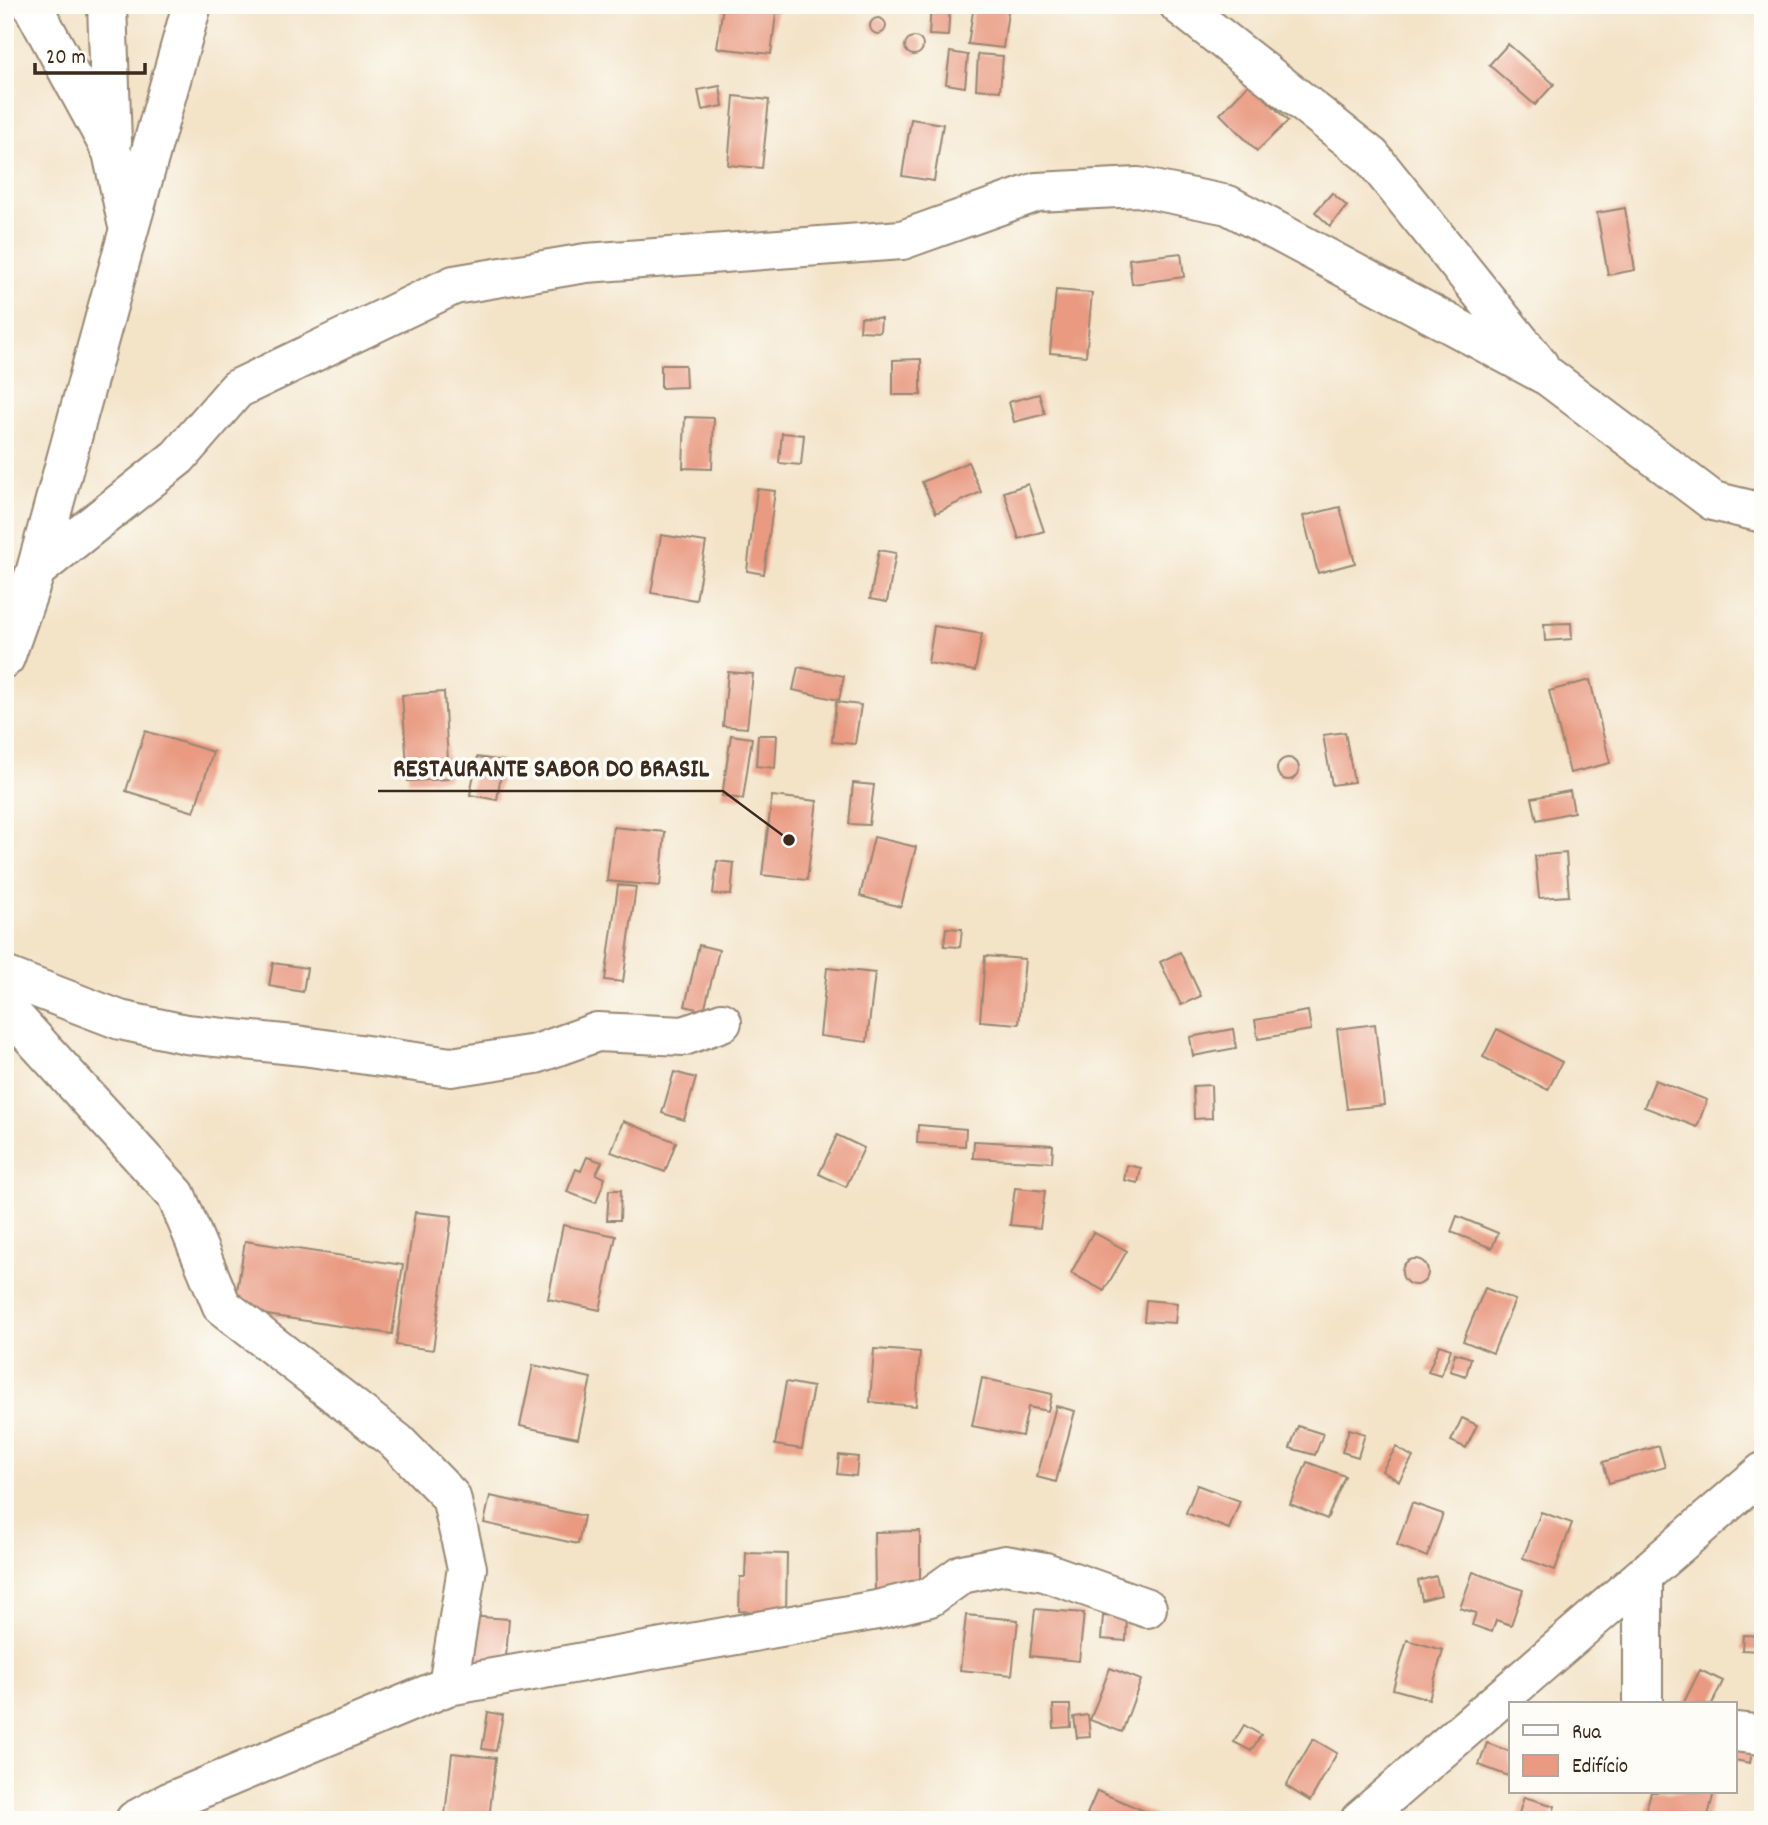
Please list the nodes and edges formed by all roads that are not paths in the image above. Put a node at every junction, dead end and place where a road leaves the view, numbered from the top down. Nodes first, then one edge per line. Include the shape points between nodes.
1 (32, 5) edge
2 (107, 5) edge
3 (192, 5) edge
4 (1178, 5) edge
5 (112, 152) junction
6 (129, 229) junction
7 (1549, 377) junction
8 (1763, 513) edge
9 (36, 570) junction
10 (5, 657) edge
11 (5, 976) edge
12 (5, 1006) edge
13 (722, 1022) dead end
14 (1763, 1472) edge
15 (1643, 1577) junction
16 (1147, 1608) dead end
17 (448, 1686) junction
18 (1643, 1702) edge
19 (1736, 1732) edge
20 (1763, 1735) edge
21 (135, 1820) edge
22 (1360, 1820) edge

1 - 5 street
2 - 5 street
3 - 6 street
4 - 7 street via 1371,156
5 - 6 street
6 - 9 street
7 - 8 street via 1713,501
7 - 9 street via 1228,205 1138,187 1037,192 902,240 586,263 454,285 237,389 178,457
9 - 10 street
11 - 13 street via 120,1020 186,1034 303,1045 451,1067 536,1054 597,1032 684,1036
12 - 17 street via 176,1195 222,1306 397,1442 451,1497 467,1568
14 - 15 street
15 - 18 street
15 - 22 street
16 - 17 street via 1045,1572 1005,1565 962,1574 930,1597 877,1610
17 - 21 street
19 - 20 street

